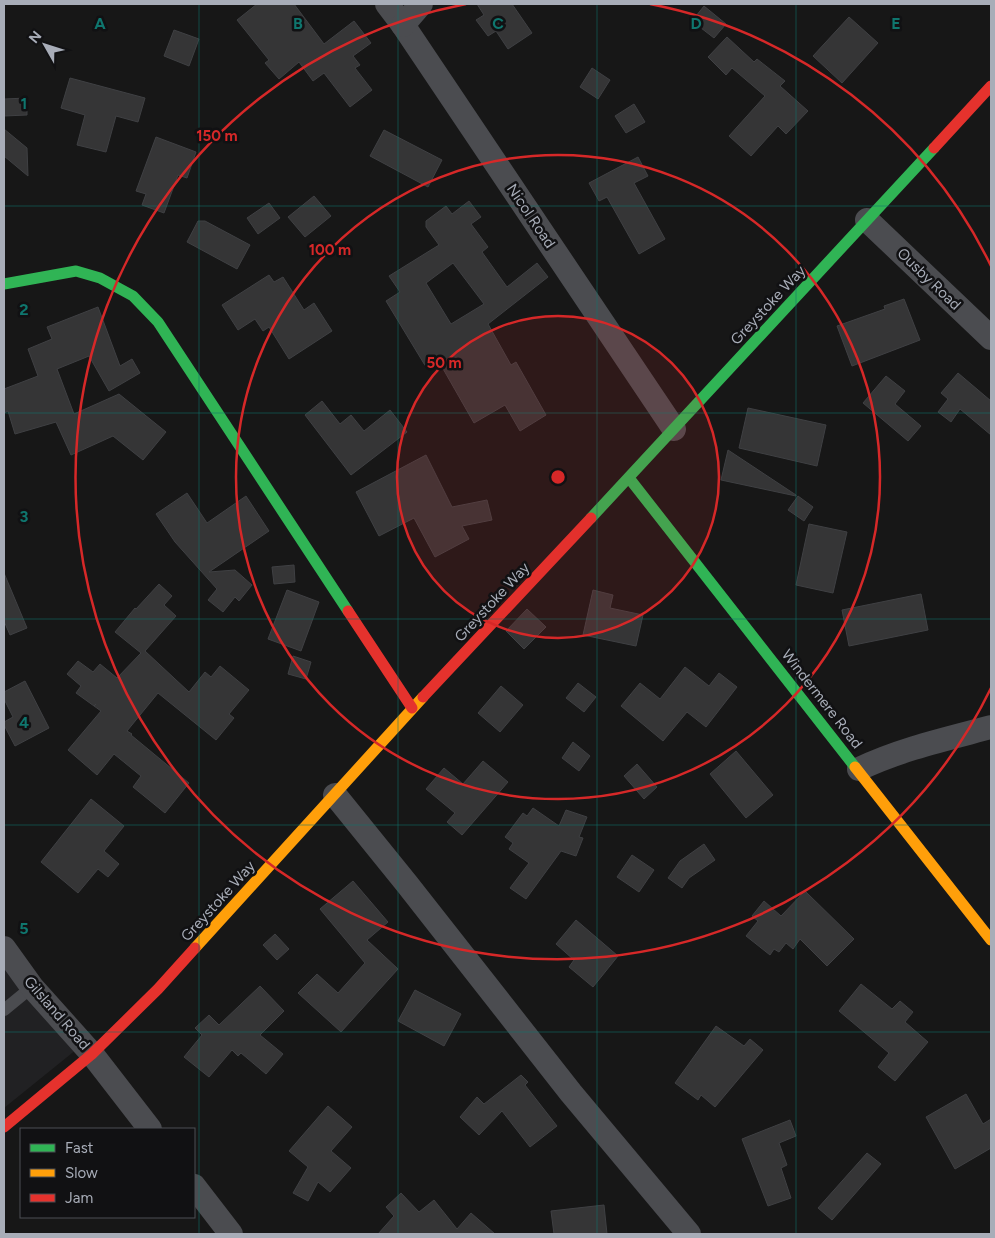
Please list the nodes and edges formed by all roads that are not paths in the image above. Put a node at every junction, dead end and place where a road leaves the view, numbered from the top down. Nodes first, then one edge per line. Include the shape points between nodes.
1 (387, 4) edge
2 (421, 4) edge
3 (403, 25) junction
4 (991, 86) edge
5 (867, 220) junction
6 (4, 284) edge
7 (991, 338) edge
8 (674, 429) junction
9 (629, 478) junction
10 (412, 708) junction
11 (991, 727) edge
12 (859, 769) junction
13 (335, 795) junction
14 (991, 940) edge
15 (4, 948) edge
16 (32, 987) junction
17 (4, 1010) edge
18 (92, 1054) junction
19 (4, 1127) edge
20 (149, 1128) edge
21 (195, 1187) edge
22 (231, 1234) edge
23 (690, 1234) edge

1 - 3 street, Nicol Road
2 - 3 street
3 - 8 street, Nicol Road
4 - 5 street, Greystoke Way
5 - 7 street, Ousby Road
5 - 8 street, Greystoke Way
6 - 10 street via 76,271 100,278 133,296 152,315
8 - 9 street, Greystoke Way
9 - 10 street, Greystoke Way
9 - 12 street, Windermere Road
10 - 13 street, Greystoke Way
11 - 12 street via 913,748
12 - 14 street, Windermere Road
13 - 18 street, Greystoke Way via 158,989
13 - 23 street via 571,1093
15 - 16 street, Gilsland Road
16 - 17 lane
16 - 18 street, Gilsland Road
18 - 19 street, Greystoke Way
18 - 20 street, Gilsland Road
21 - 22 street

